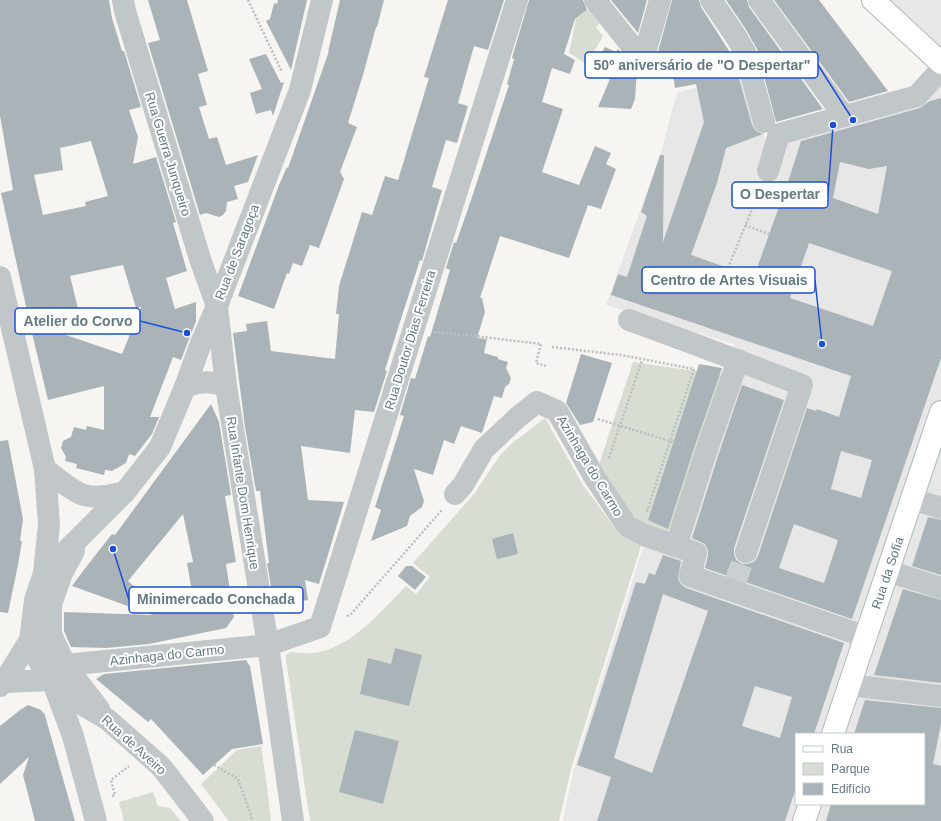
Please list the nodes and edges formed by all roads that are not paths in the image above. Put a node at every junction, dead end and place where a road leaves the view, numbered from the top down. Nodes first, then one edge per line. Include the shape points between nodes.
1 (123, 0) edge
2 (322, 0) edge
3 (517, 0) edge
4 (595, 0) edge
5 (660, 0) edge
6 (711, 0) edge
7 (759, 0) edge
8 (873, 0) edge
9 (941, 63) edge
10 (941, 69) edge
11 (844, 116) junction
12 (771, 128) junction
13 (768, 171) road end
14 (0, 277) edge
15 (217, 306) junction
16 (629, 320) dead end
17 (738, 360) junction
18 (226, 386) junction
19 (185, 387) junction
20 (941, 412) edge
21 (45, 469) junction
22 (125, 492) junction
23 (455, 494) road end
24 (912, 499) junction
25 (941, 508) edge
26 (81, 537) junction
27 (676, 546) junction
28 (746, 552) tunnel mouth
29 (888, 570) junction
30 (44, 573) junction
31 (941, 588) edge
32 (866, 637) junction
33 (30, 640) junction
34 (268, 645) junction
35 (59, 672) junction
36 (1, 683) edge
37 (850, 685) junction
38 (941, 696) edge
39 (107, 718) junction
40 (833, 733) edge
41 (810, 805) edge
42 (96, 821) edge
43 (203, 821) edge
44 (293, 821) edge
45 (804, 821) edge

1 - 15 street, Rua Guerra Junqueiro via 198,251
2 - 15 street, Rua de Saragoça via 300,90
3 - 34 street, Rua Doutor Dias Ferreira via 320,628
4 - 5 street via 643,60
6 - 12 street via 745,52
7 - 11 street
8 - 9 main road
10 - 11 street via 917,96
11 - 12 street
12 - 13 street
14 - 21 street
15 - 18 street, Rua Infante Dom Henrique
15 - 19 street, Rua de Saragoça
16 - 17 street
17 - 27 street
17 - 28 street via 802,385
18 - 19 street via 198,382
18 - 34 street, Rua Infante Dom Henrique
19 - 22 street, Rua de Saragoça via 160,447
20 - 24 main road, Rua da Sofia
21 - 22 street via 65,485 84,495 104,496
21 - 30 street via 49,525
22 - 26 street, Rua de Saragoça
23 - 27 street, Azinhaga do Carmo via 484,449 537,402 557,411 595,478 627,526
24 - 25 street
24 - 29 main road, Rua da Sofia
26 - 30 street, Rua de Saragoça
26 - 35 street via 62,573 51,604 51,634
27 - 32 street, Azinhaga do Carmo via 696,553 690,576 734,588
29 - 31 street
29 - 32 main road, Rua da Sofia
30 - 33 street via 35,600
32 - 37 main road, Rua da Sofia
33 - 35 street via 40,663
33 - 36 street
34 - 35 street, Azinhaga do Carmo
34 - 44 street, Rua Infante Dom Henrique
35 - 36 street, Azinhaga do Carmo
35 - 39 street
35 - 39 street, Rua de Aveiro via 71,698
35 - 42 street
37 - 38 street
37 - 40 main road, Rua da Sofia
39 - 43 street, Rua de Aveiro via 164,770
41 - 45 main road

